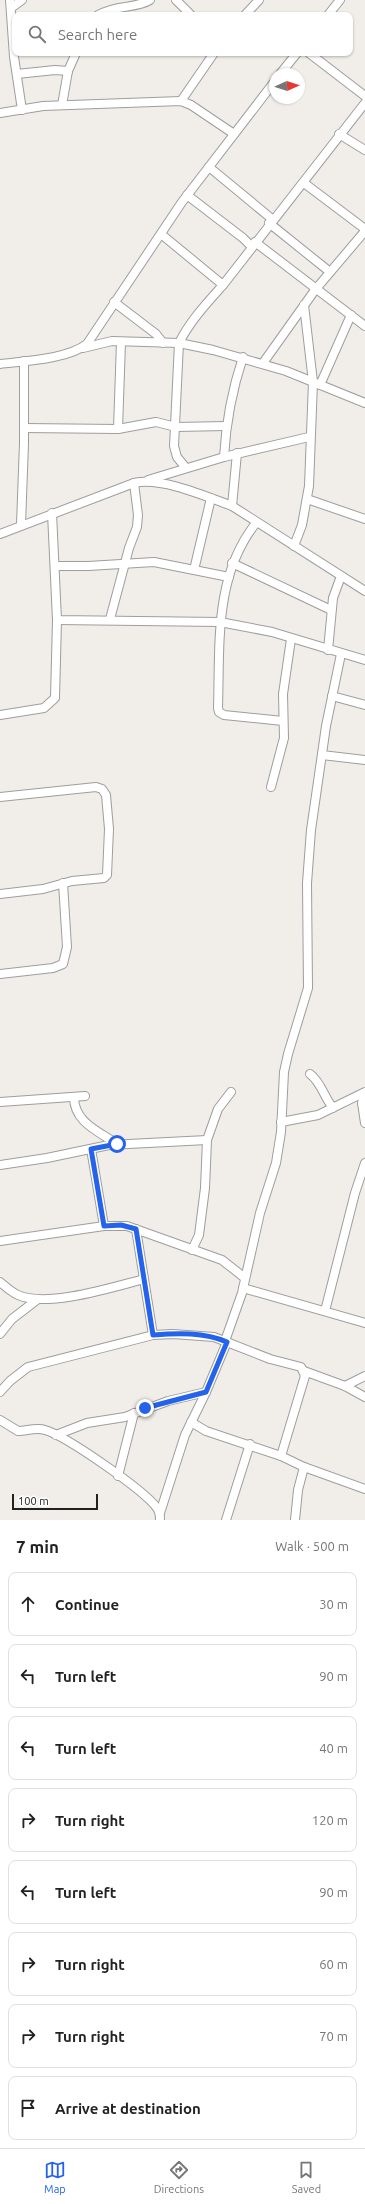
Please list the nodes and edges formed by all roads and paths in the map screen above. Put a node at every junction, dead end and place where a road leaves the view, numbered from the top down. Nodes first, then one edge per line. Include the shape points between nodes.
1 (22, 0) edge
2 (150, 0) edge
3 (176, 0) edge
4 (259, 0) edge
5 (340, 0) edge
6 (10, 4) edge
7 (103, 12) edge
8 (189, 12) edge
9 (248, 12) edge
10 (330, 12) edge
11 (12, 24) edge
12 (15, 56) edge
13 (75, 56) edge
14 (212, 56) edge
15 (295, 56) edge
16 (313, 56) edge
17 (285, 68) edge
18 (68, 71) junction
19 (17, 74) junction
20 (269, 89) edge
21 (365, 96) edge
22 (181, 101) junction
23 (365, 103) edge
24 (62, 105) junction
25 (22, 110) junction
26 (0, 113) edge
27 (234, 134) junction
28 (339, 134) junction
29 (365, 150) edge
30 (209, 167) junction
31 (304, 183) junction
32 (188, 195) junction
33 (271, 221) junction
34 (365, 230) edge
35 (161, 234) junction
36 (253, 244) junction
37 (330, 272) junction
38 (223, 285) junction
39 (315, 290) junction
40 (114, 302) junction
41 (304, 305) junction
42 (351, 315) junction
43 (364, 322) edge
44 (121, 342) junction
45 (163, 343) junction
46 (179, 343) junction
47 (80, 349) junction
48 (243, 357) junction
49 (24, 361) junction
50 (263, 363) junction
51 (0, 364) edge
52 (316, 384) junction
53 (364, 401) edge
54 (226, 426) junction
55 (176, 427) junction
56 (24, 428) junction
57 (118, 429) junction
58 (309, 437) junction
59 (237, 453) junction
60 (224, 457) junction
61 (186, 468) junction
62 (144, 481) junction
63 (134, 484) junction
64 (211, 498) junction
65 (307, 499) junction
66 (232, 506) junction
67 (52, 513) junction
68 (365, 518) edge
69 (256, 523) junction
70 (21, 525) junction
71 (0, 534) edge
72 (294, 546) junction
73 (232, 563) junction
74 (124, 564) junction
75 (55, 566) junction
76 (194, 570) junction
77 (229, 576) junction
78 (341, 576) junction
79 (365, 591) edge
80 (331, 610) junction
81 (57, 620) junction
82 (110, 620) junction
83 (220, 622) junction
84 (292, 639) junction
85 (328, 650) junction
86 (341, 654) junction
87 (365, 660) edge
88 (332, 696) junction
89 (365, 705) edge
90 (0, 715) edge
91 (283, 721) junction
92 (322, 755) junction
93 (365, 760) edge
94 (271, 787) dead end
95 (0, 797) edge
96 (63, 883) junction
97 (0, 894) edge
98 (0, 974) edge
99 (310, 1074) dead end
100 (231, 1092) dead end
101 (364, 1093) edge
102 (85, 1096) dead end
103 (74, 1097) junction
104 (0, 1102) edge
105 (333, 1108) junction
106 (281, 1122) junction
107 (365, 1123) edge
108 (207, 1140) junction
109 (117, 1144) junction
110 (91, 1149) junction
111 (365, 1163) edge
112 (0, 1165) edge
113 (104, 1226) junction
114 (136, 1229) junction
115 (0, 1241) edge
116 (192, 1250) junction
117 (245, 1278) junction
118 (144, 1279) junction
119 (0, 1282) edge
120 (243, 1288) junction
121 (38, 1299) junction
122 (325, 1312) junction
123 (365, 1322) edge
124 (0, 1334) edge
125 (153, 1335) junction
126 (226, 1342) junction
127 (304, 1371) junction
128 (365, 1376) edge
129 (345, 1386) junction
130 (0, 1392) edge
131 (206, 1392) junction
132 (365, 1397) edge
133 (134, 1413) junction
134 (0, 1420) edge
135 (191, 1422) junction
136 (56, 1435) junction
137 (250, 1444) junction
138 (281, 1456) junction
139 (304, 1467) junction
140 (118, 1476) junction
141 (365, 1489) edge
142 (160, 1516) edge
143 (226, 1520) edge
144 (295, 1520) edge

1 - 6 street
2 - 7 street via 143,4
3 - 8 street
4 - 9 street
5 - 10 street
6 - 11 street
12 - 19 street
13 - 18 street
14 - 22 street
15 - 17 street
16 - 21 street
18 - 19 street
18 - 24 street
19 - 25 street
20 - 27 street
22 - 24 street
22 - 27 street
23 - 28 street
24 - 25 street
25 - 26 street
27 - 30 street
28 - 29 street
28 - 31 street
30 - 32 street
30 - 33 street
31 - 33 street
31 - 34 street
32 - 35 street
32 - 36 street
33 - 36 street
33 - 37 street
34 - 37 street
35 - 38 street
35 - 40 street
36 - 38 street
36 - 39 street
37 - 39 street
38 - 46 street via 196,317
39 - 41 street
39 - 42 street
40 - 45 street via 156,334
40 - 47 street via 87,344
41 - 50 street
41 - 52 street
42 - 43 street
42 - 52 street
44 - 45 street
44 - 47 street via 97,343
44 - 57 street
45 - 46 street
46 - 48 street
46 - 55 street
47 - 49 street
48 - 50 street
48 - 54 street via 230,400
49 - 51 street
49 - 56 street
50 - 52 street
52 - 53 street
52 - 58 street
54 - 55 street
54 - 60 street
55 - 57 street via 156,422
55 - 61 street via 174,446
56 - 57 street
56 - 70 street
58 - 59 street
58 - 65 street
59 - 60 street
59 - 66 street
60 - 61 street
61 - 62 street
62 - 63 street
62 - 64 street via 169,485
63 - 67 street
63 - 74 street via 137,527
64 - 66 street
64 - 76 street
65 - 68 street
65 - 72 street via 302,525
66 - 69 street
67 - 70 street
67 - 75 street
69 - 72 street
69 - 73 street via 245,536
70 - 71 street
72 - 78 street
73 - 77 street
73 - 80 street
74 - 75 street
74 - 76 street via 154,562
74 - 82 street
75 - 81 street
76 - 77 street
77 - 83 street
78 - 79 street
78 - 80 street
80 - 85 street
81 - 82 street
81 - 90 street via 55,698 44,708
82 - 83 street
83 - 84 street via 272,632
83 - 91 street via 219,712 224,715
84 - 85 street
84 - 91 street via 283,694
85 - 86 street
86 - 87 street
86 - 88 street
88 - 89 street
88 - 92 street
91 - 94 street via 284,738
92 - 93 street
92 - 106 street via 311,830 307,883 308,988 288,1054
95 - 96 street via 96,787 102,789 106,795 109,829 107,875 99,879
96 - 97 street via 43,889
96 - 98 street via 67,947 63,964 53,968
99 - 105 street via 318,1082
100 - 108 street via 218,1109
101 - 105 street
101 - 107 street via 362,1103
102 - 103 street
103 - 104 street
103 - 109 street via 75,1108 81,1118
105 - 106 street via 318,1115
106 - 117 street via 276,1163 260,1213
108 - 109 street
108 - 116 street via 205,1188 199,1235
109 - 110 street
110 - 112 street
110 - 113 street
111 - 122 street
113 - 114 street via 121,1225
113 - 115 street
114 - 116 street
114 - 118 street
116 - 117 street via 225,1262
117 - 120 street
118 - 121 street via 68,1296
118 - 125 street
119 - 121 street via 18,1295
120 - 122 street
120 - 126 street
121 - 124 street via 12,1319
122 - 123 street
125 - 126 street via 197,1334
125 - 130 street via 28,1367
126 - 127 street via 270,1359 302,1367
126 - 131 street
127 - 129 street
127 - 138 street via 305,1376
128 - 129 street
129 - 132 street
131 - 133 street via 160,1403
131 - 135 street
133 - 136 street via 87,1423
133 - 140 street
134 - 136 street via 18,1431 40,1428
135 - 137 street via 206,1432
135 - 142 street
136 - 140 street
137 - 138 street
137 - 143 street
138 - 139 street
139 - 141 street
139 - 144 street via 298,1490
140 - 142 street via 142,1494

